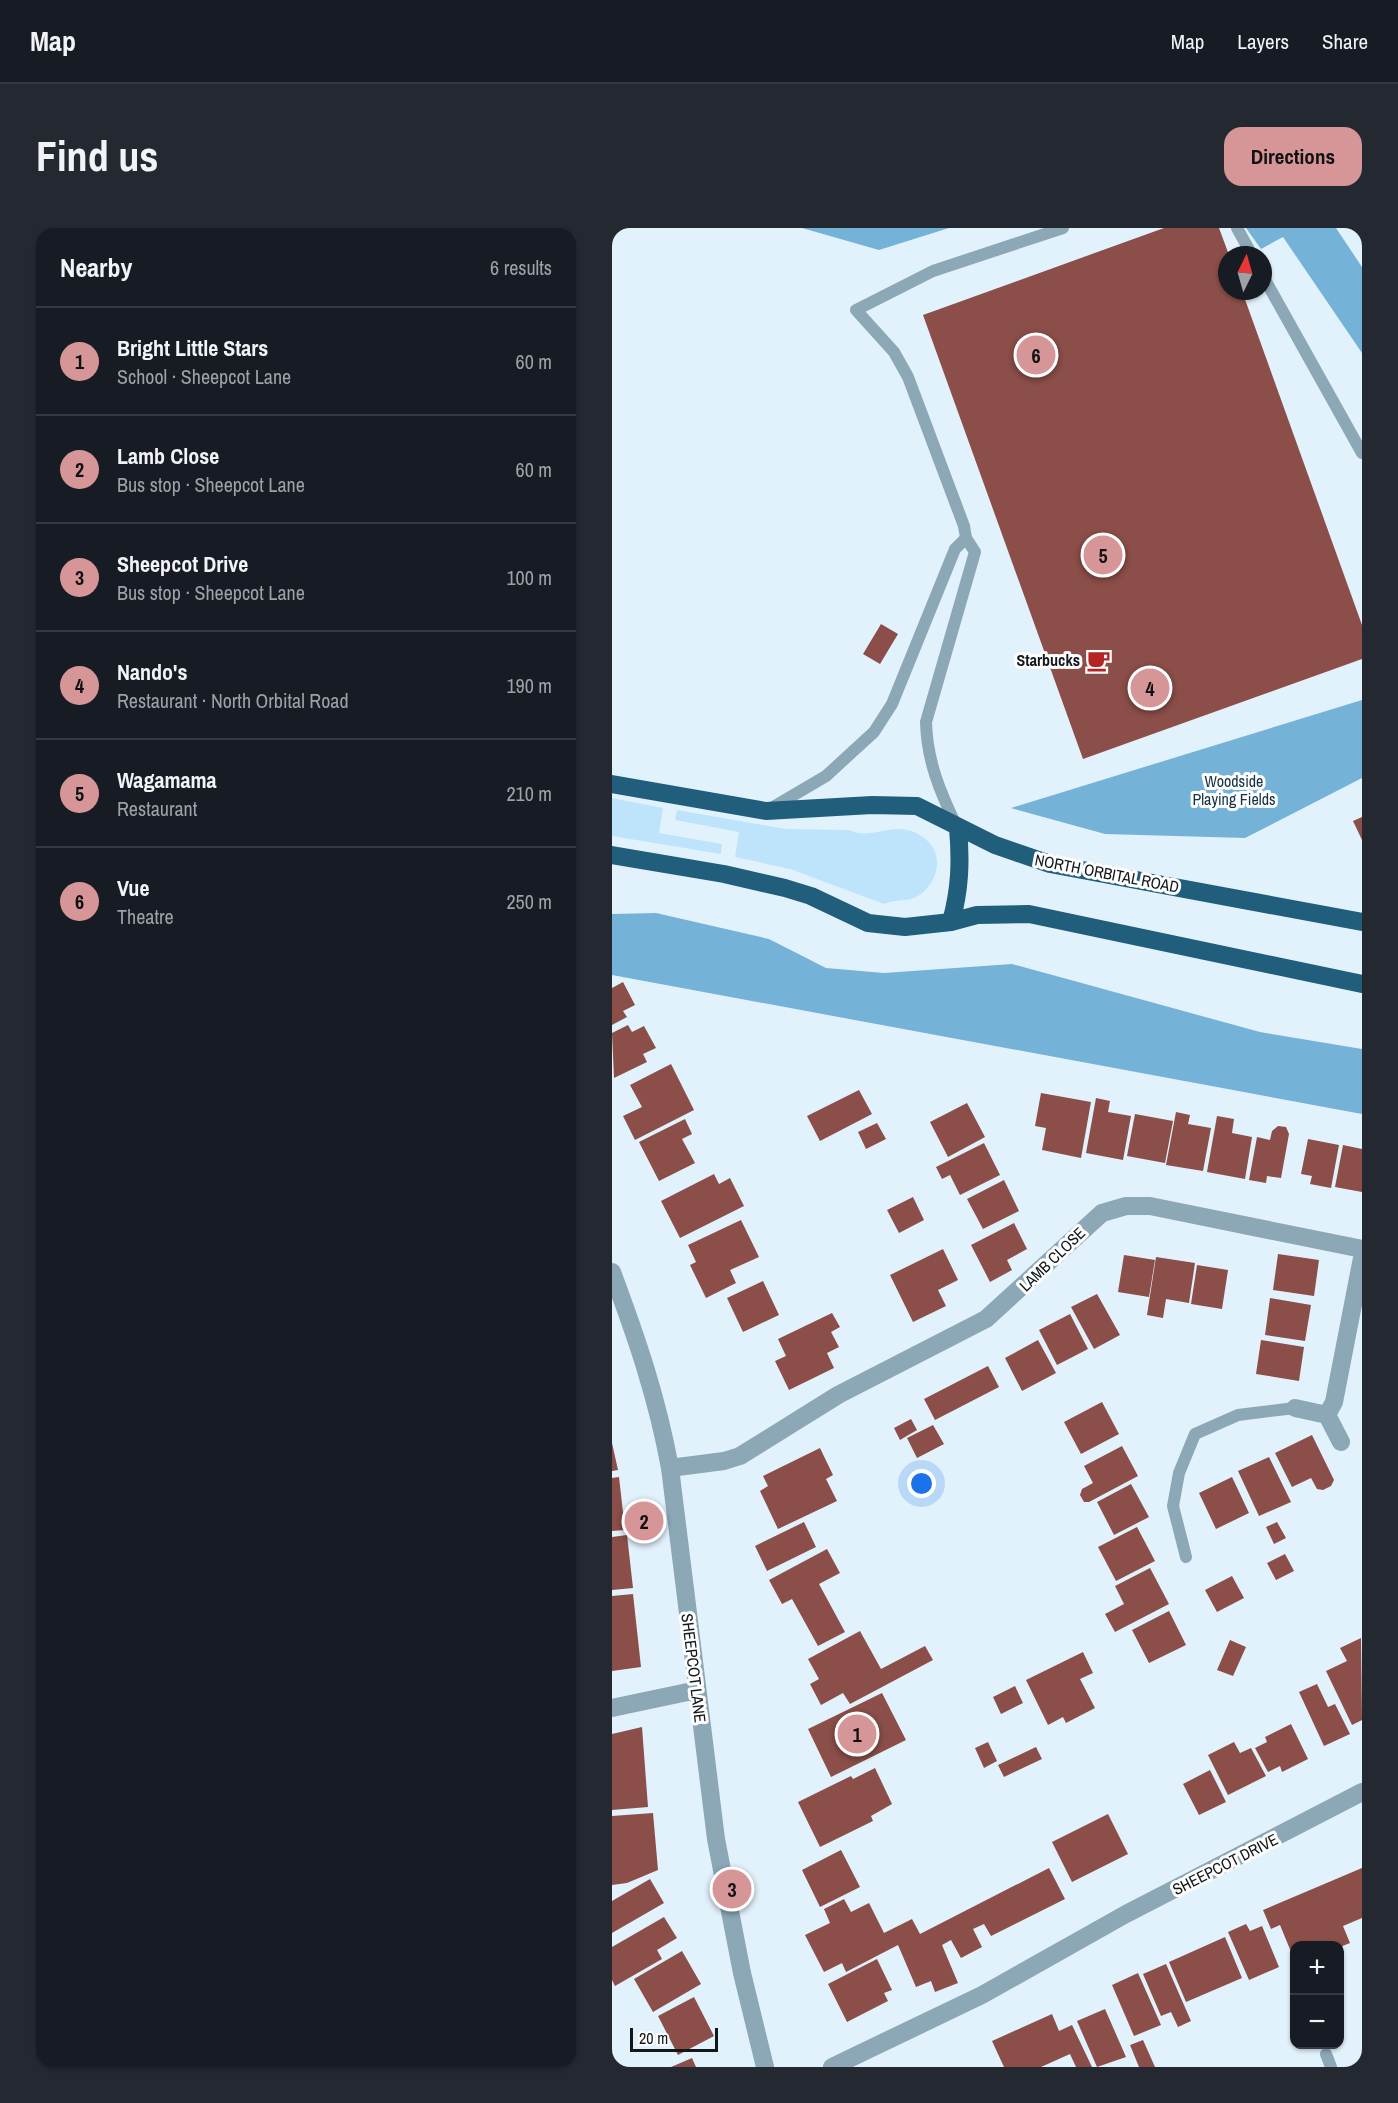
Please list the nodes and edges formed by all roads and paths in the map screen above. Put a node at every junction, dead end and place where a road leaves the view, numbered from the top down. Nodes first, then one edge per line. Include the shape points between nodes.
1 (1063, 228) edge
2 (1237, 228) edge
3 (1247, 246) edge
4 (1272, 292) edge
5 (1362, 453) edge
6 (966, 538) junction
7 (612, 784) edge
8 (766, 811) junction
9 (958, 828) junction
10 (612, 855) edge
11 (951, 922) junction
12 (1362, 922) edge
13 (1362, 984) edge
14 (1362, 1249) edge
15 (1362, 1258) edge
16 (612, 1272) edge
17 (1295, 1408) joint
18 (1327, 1415) junction
19 (1341, 1442) dead end
20 (670, 1468) junction
21 (1186, 1557) dead end
22 (697, 1690) junction
23 (612, 1708) edge
24 (1362, 1792) edge
25 (1326, 2054) dead end
26 (765, 2067) edge
27 (832, 2067) edge
28 (1331, 2067) edge

1 - 6 lane via 933,271 856,310 894,352 908,377
2 - 3 lane
4 - 5 lane
6 - 8 lane via 955,549 892,704 874,732 826,776
6 - 9 lane via 975,552 926,722 926,748 936,783
7 - 8 highway, NORTH ORBITAL ROAD
8 - 9 highway, NORTH ORBITAL ROAD via 908,805 937,814
9 - 11 highway via 960,888
9 - 12 highway, NORTH ORBITAL ROAD via 1018,855 1050,864
10 - 11 highway via 785,888 868,923 905,927
11 - 13 highway via 977,915 1029,914
14 - 20 street, LAMB CLOSE via 1150,1206 1102,1213 986,1319 838,1395 740,1456
15 - 18 street via 1338,1388
16 - 20 street, SHEEPCOT LANE via 646,1362
17 - 18 street
17 - 21 lane via 1238,1414 1195,1434 1179,1473 1173,1506
18 - 19 street
20 - 22 street, SHEEPCOT LANE
22 - 23 street
22 - 26 street, SHEEPCOT LANE via 716,1839
24 - 27 street, SHEEPCOT DRIVE via 1106,1925 982,1995
25 - 28 lane

